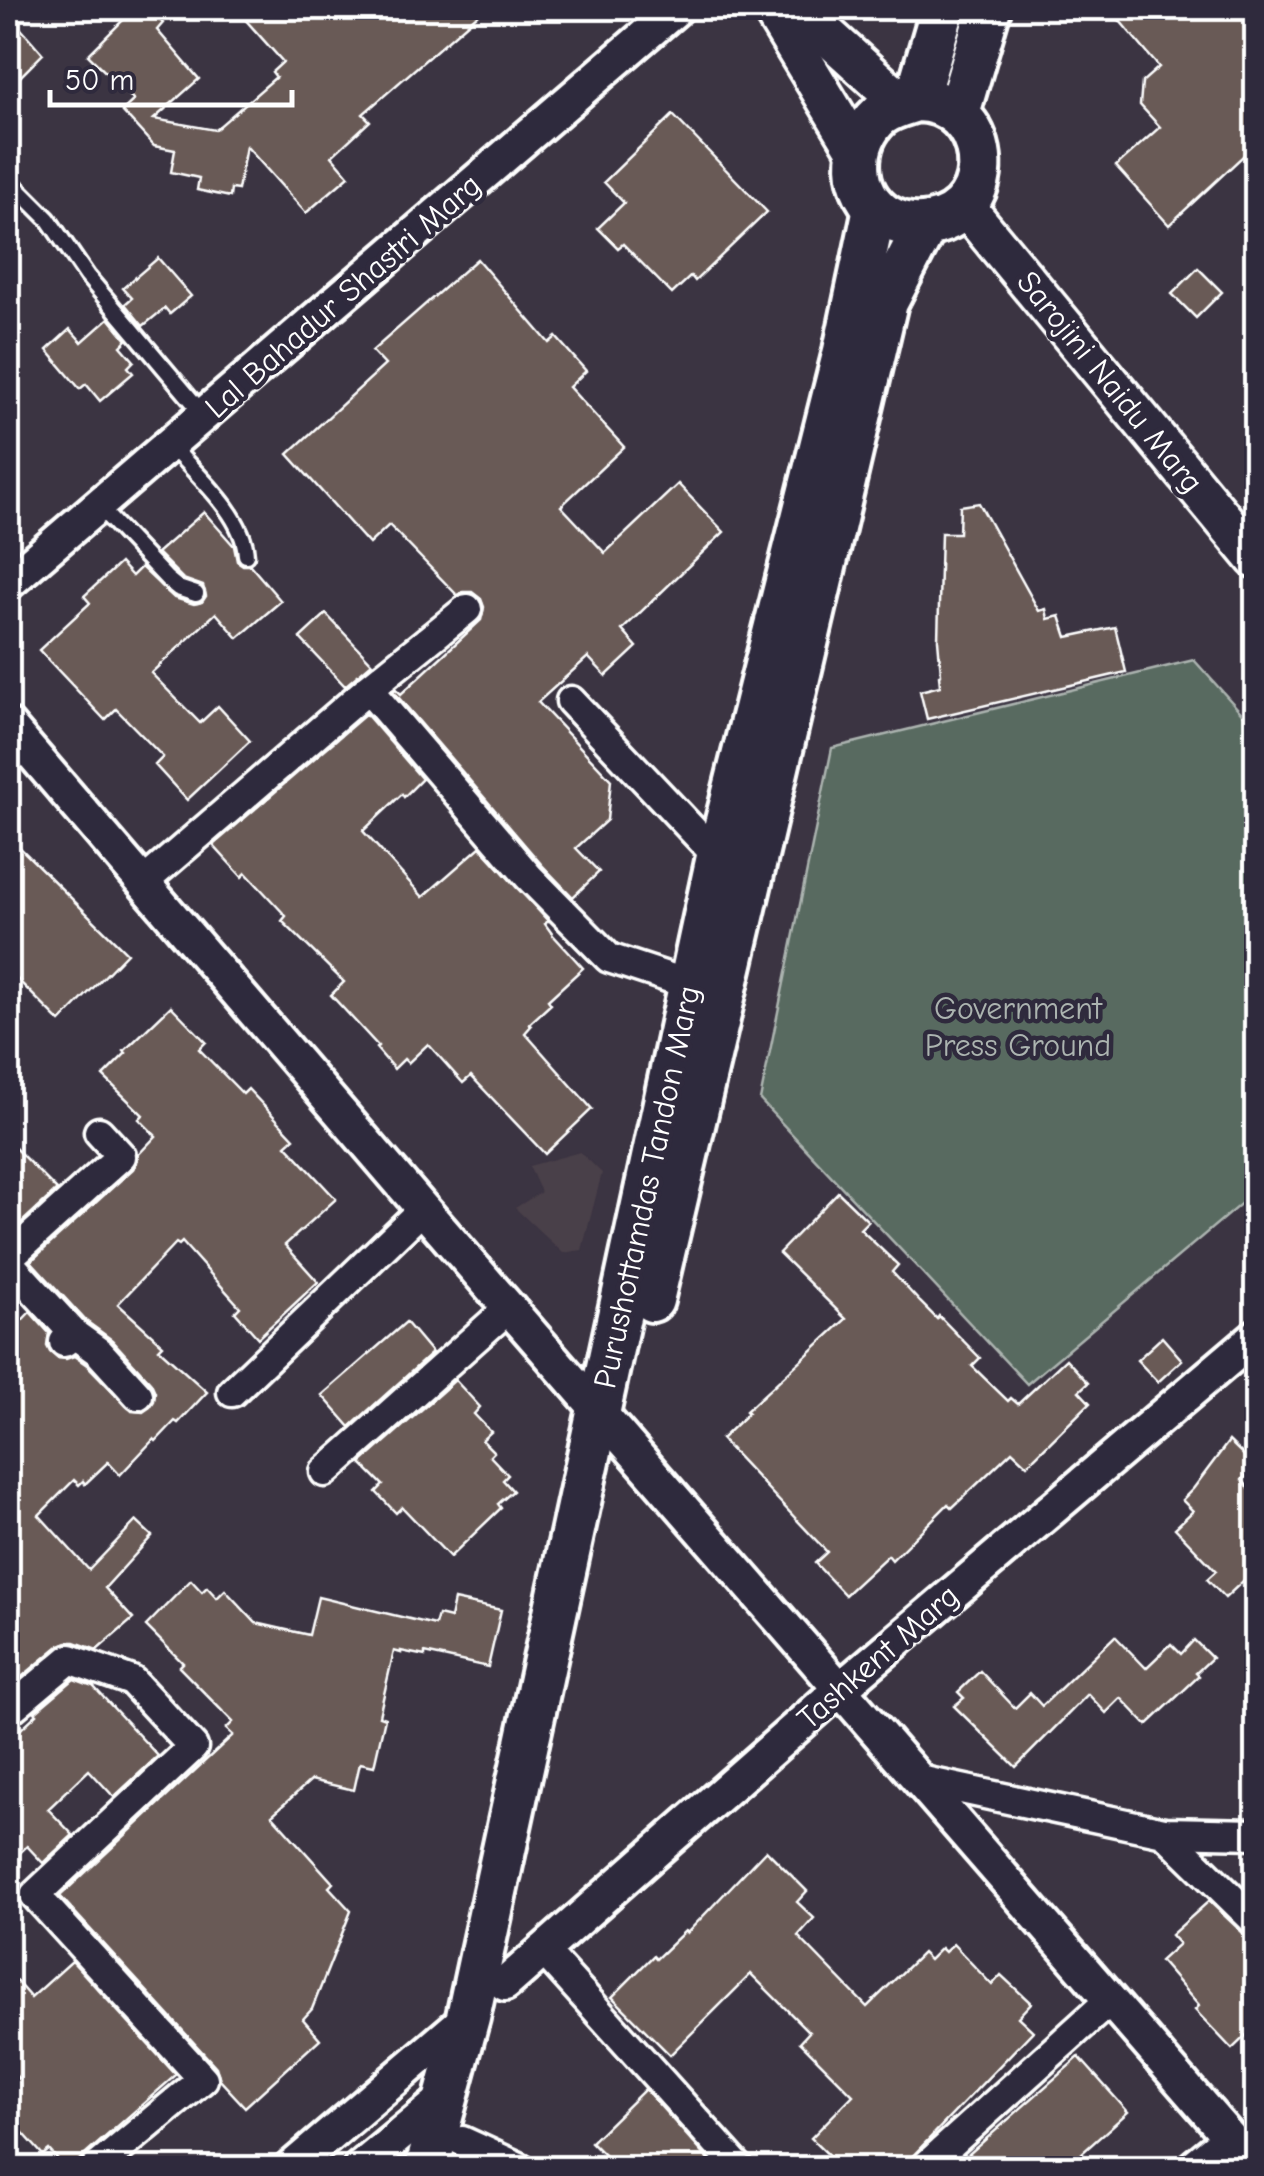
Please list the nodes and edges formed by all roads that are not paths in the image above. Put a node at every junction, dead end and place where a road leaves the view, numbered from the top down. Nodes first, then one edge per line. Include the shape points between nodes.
1 (677, 8) edge
2 (771, 8) edge
3 (797, 8) edge
4 (943, 8) edge
5 (990, 8) edge
6 (910, 102) junction
7 (958, 113) junction
8 (858, 152) junction
9 (8, 179) edge
10 (964, 204) junction
11 (875, 208) junction
12 (926, 225) junction
13 (204, 416) junction
14 (170, 445) junction
15 (98, 506) junction
16 (246, 555) dead end
17 (1256, 559) edge
18 (8, 583) edge
19 (196, 594) dead end
20 (467, 609) dead end
21 (368, 689) junction
22 (571, 701) dead end
23 (8, 725) edge
24 (718, 858) junction
25 (144, 882) junction
26 (691, 985) junction
27 (99, 1132) dead end
28 (423, 1209) junction
29 (8, 1260) edge
30 (509, 1308) junction
31 (1256, 1336) edge
32 (232, 1392) dead end
33 (138, 1395) dead end
34 (609, 1423) junction
35 (325, 1472) dead end
36 (840, 1689) junction
37 (8, 1711) edge
38 (919, 1780) junction
39 (1164, 1832) junction
40 (1256, 1834) edge
41 (1256, 1922) edge
42 (542, 1950) junction
43 (505, 1984) junction
44 (1110, 2000) junction
45 (468, 2017) junction
46 (446, 2096) junction
47 (1228, 2136) junction
48 (459, 2155) edge
49 (96, 2168) edge
50 (291, 2168) edge
51 (360, 2168) edge
52 (427, 2168) edge
53 (521, 2168) edge
54 (739, 2168) edge
55 (924, 2168) edge
56 (1189, 2168) edge
57 (1256, 2168) edge

1 - 13 street, Lal Bahadur Shastri Marg
2 - 8 main road
3 - 6 main road
4 - 6 main road
5 - 7 main road
6 - 7 main road via 932,100
6 - 8 main road via 878,117
7 - 10 main road via 981,162
8 - 11 main road via 863,192
9 - 13 lane via 48,219 86,276
10 - 12 main road
10 - 17 main road, Sarojini Naidu Marg
11 - 12 main road via 895,221
11 - 24 main road, Purushottamdas Tandon Marg
12 - 34 main road via 886,302
13 - 14 street, Lal Bahadur Shastri Marg
14 - 15 street, Lal Bahadur Shastri Marg
14 - 16 lane via 232,515
15 - 18 street, Lal Bahadur Shastri Marg
15 - 19 lane via 167,579
20 - 21 street
21 - 25 street
21 - 26 street via 529,878 609,958
22 - 24 street
23 - 25 street
24 - 26 main road, Purushottamdas Tandon Marg
25 - 28 street
26 - 34 main road, Purushottamdas Tandon Marg
27 - 29 street via 121,1156
28 - 30 street
28 - 32 street
29 - 33 street via 69,1338 99,1352
30 - 34 street
30 - 35 street
31 - 36 street, Tashkent Marg
34 - 36 street
34 - 43 main road
34 - 45 main road, Purushottamdas Tandon Marg
36 - 38 street
36 - 42 street, Tashkent Marg
37 - 49 street via 70,1658 132,1681 193,1747 35,1895 203,2079
38 - 39 street
38 - 44 street
39 - 40 street
39 - 41 street
42 - 43 street, Tashkent Marg
42 - 54 street
43 - 48 main road
44 - 47 street
44 - 55 street
45 - 46 main road, Purushottamdas Tandon Marg
45 - 50 street
46 - 51 street
46 - 52 main road, Purushottamdas Tandon Marg
47 - 56 street
47 - 57 street
48 - 53 street

